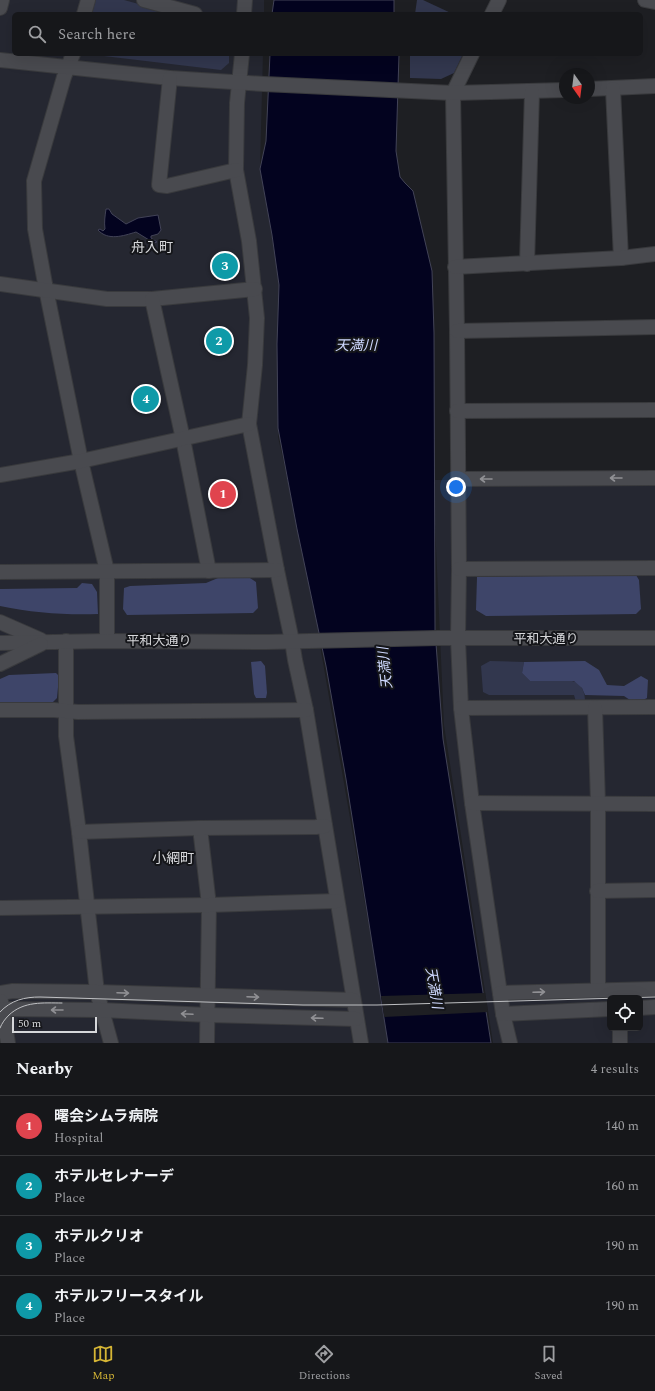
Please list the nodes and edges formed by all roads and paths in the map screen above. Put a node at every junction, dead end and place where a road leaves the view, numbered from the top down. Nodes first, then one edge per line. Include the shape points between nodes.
1 (2, 0) edge
2 (88, 0) edge
3 (144, 0) edge
4 (245, 0) edge
5 (499, 0) edge
6 (645, 0) edge
7 (655, 2) edge
8 (0, 8) edge
9 (85, 12) edge
10 (188, 12) edge
11 (244, 12) edge
12 (493, 12) edge
13 (72, 56) edge
14 (242, 56) edge
15 (471, 56) edge
16 (0, 60) edge
17 (68, 67) junction
18 (170, 78) junction
19 (238, 82) junction
20 (655, 86) edge
21 (613, 89) junction
22 (559, 90) edge
23 (595, 90) edge
24 (532, 92) junction
25 (453, 93) junction
26 (236, 170) junction
27 (655, 254) edge
28 (621, 258) junction
29 (527, 264) junction
30 (455, 267) junction
31 (0, 284) edge
32 (46, 289) junction
33 (255, 289) junction
34 (152, 299) junction
35 (655, 327) edge
36 (457, 332) junction
37 (655, 410) edge
38 (457, 411) junction
39 (249, 424) junction
40 (183, 439) junction
41 (81, 461) junction
42 (0, 475) edge
43 (655, 478) edge
44 (458, 479) junction
45 (655, 568) edge
46 (459, 569) junction
47 (209, 570) junction
48 (277, 570) junction
49 (107, 571) junction
50 (0, 572) edge
51 (0, 622) edge
52 (655, 638) edge
53 (458, 639) junction
54 (66, 641) junction
55 (107, 641) junction
56 (292, 641) junction
57 (45, 642) junction
58 (0, 643) edge
59 (0, 664) edge
60 (655, 707) edge
61 (461, 708) junction
62 (594, 708) junction
63 (0, 710) edge
64 (306, 710) junction
65 (66, 711) junction
66 (472, 803) junction
67 (598, 803) junction
68 (655, 804) edge
69 (325, 826) junction
70 (200, 828) junction
71 (79, 832) junction
72 (655, 890) edge
73 (598, 891) junction
74 (337, 901) junction
75 (208, 905) junction
76 (88, 907) junction
77 (0, 908) edge
78 (655, 989) edge
79 (598, 990) junction
80 (97, 992) junction
81 (500, 993) junction
82 (208, 996) junction
83 (353, 1000) junction
84 (1, 1002) edge
85 (655, 1007) edge
86 (643, 1008) edge
87 (607, 1009) edge
88 (101, 1010) junction
89 (503, 1014) junction
90 (208, 1015) junction
91 (356, 1019) junction
92 (620, 1031) edge
93 (8, 1043) edge
94 (111, 1043) edge
95 (208, 1043) edge
96 (361, 1043) edge
97 (510, 1043) edge
98 (620, 1043) edge

1 - 8 street
2 - 9 street
3 - 10 street
4 - 11 street
5 - 12 street
6 - 7 street
13 - 17 street
14 - 19 street
15 - 25 street
16 - 17 street
17 - 18 street
17 - 32 street via 34,181 35,229
18 - 19 street
18 - 26 street via 159,185 167,186
19 - 25 street
19 - 26 street
20 - 21 street
21 - 23 street
21 - 28 street
22 - 24 street
24 - 25 street
24 - 29 street
25 - 30 street
26 - 33 street
27 - 28 street
28 - 29 street
29 - 30 street
30 - 36 street
31 - 32 street
32 - 34 street via 107,298
32 - 41 street
33 - 34 street
33 - 39 street via 256,365
34 - 40 street
35 - 36 street
36 - 38 street
37 - 38 street
38 - 44 street
39 - 40 street
39 - 48 street
40 - 41 street
40 - 47 street
41 - 42 street
41 - 49 street
43 -> 44 street
44 - 46 street
45 - 46 street
46 - 53 street
47 - 48 street
47 - 49 street
48 - 56 street
49 - 50 street
49 - 55 street
51 - 57 street
52 - 53 street, 平和大通り
53 - 56 street, 平和大通り
53 - 61 street
54 - 55 street, 平和大通り
54 - 57 street, 平和大通り
54 - 65 street
55 - 56 street, 平和大通り
56 - 64 street
57 - 58 street, 平和大通り
57 - 59 street
60 - 62 street
61 - 62 street
61 - 66 street
62 - 67 street
63 - 65 street
64 - 65 street
64 - 69 street
65 - 71 street via 66,736
66 - 67 street
66 - 81 street
67 - 68 street
67 - 73 street
69 - 70 street
69 - 74 street
70 - 71 street
70 - 75 street
71 - 76 street
72 - 73 street
73 - 79 street
74 - 75 street
74 - 83 street
75 - 76 street
75 - 82 street
76 - 77 street
76 - 80 street
78 - 79 street
81 -> 79 street
80 -> 82 street
80 - 84 street via 14,991
80 - 88 street
81 - 89 street
82 -> 83 street
82 - 90 street
83 - 91 street
88 -> 84 street
84 - 93 street
85 - 86 street
87 - 89 street
90 -> 88 street
88 - 94 street
89 - 97 street
91 -> 90 street
90 - 95 street
91 - 96 street
92 - 98 street

